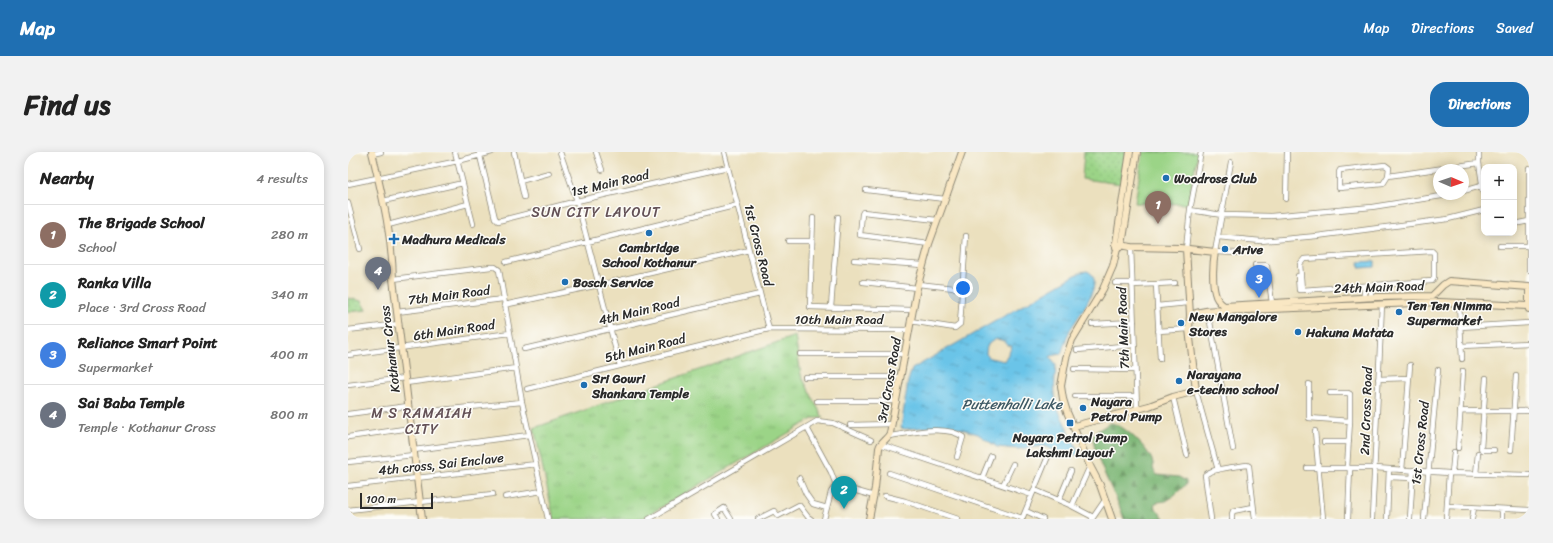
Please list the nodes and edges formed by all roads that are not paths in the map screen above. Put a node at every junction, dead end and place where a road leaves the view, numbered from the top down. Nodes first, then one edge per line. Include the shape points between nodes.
1 (381, 152) edge
2 (455, 152) edge
3 (492, 152) edge
4 (514, 152) edge
5 (560, 152) edge
6 (596, 152) edge
7 (724, 152) edge
8 (962, 152) edge
9 (1130, 152) edge
10 (1137, 152) edge
11 (1201, 152) edge
12 (1287, 152) edge
13 (1479, 152) edge
14 (372, 153) edge
15 (480, 153) edge
16 (458, 161) junction
17 (1231, 162) dead end
18 (1479, 163) junction
19 (728, 167) junction
20 (1529, 168) edge
21 (602, 170) dead end
22 (549, 173) dead end
23 (1529, 173) edge
24 (1388, 176) junction
25 (1481, 176) edge
26 (377, 177) junction
27 (520, 181) junction
28 (463, 183) junction
29 (348, 184) edge
30 (1481, 186) edge
31 (866, 190) dead end
32 (1469, 190) edge
33 (524, 197) dead end
34 (1433, 197) edge
35 (1286, 198) dead end
36 (945, 199) junction
37 (1529, 199) edge
38 (383, 201) junction
39 (577, 201) junction
40 (348, 203) edge
41 (468, 204) junction
42 (738, 205) junction
43 (1190, 210) junction
44 (1481, 211) edge
45 (1222, 215) junction
46 (838, 217) dead end
47 (814, 218) dead end
48 (937, 220) junction
49 (1529, 221) edge
50 (1517, 223) edge
51 (473, 224) dead end
52 (388, 225) junction
53 (966, 236) dead end
54 (1218, 237) junction
55 (788, 241) dead end
56 (812, 241) junction
57 (588, 242) junction
58 (929, 244) junction
59 (1118, 246) junction
60 (1500, 246) dead end
61 (1529, 246) edge
62 (1130, 247) junction
63 (1186, 248) junction
64 (360, 250) dead end
65 (749, 250) junction
66 (1215, 252) junction
67 (1237, 253) dead end
68 (854, 260) dead end
69 (506, 262) dead end
70 (1255, 264) dead end
71 (923, 265) junction
72 (1529, 270) edge
73 (1298, 276) dead end
74 (393, 279) junction
75 (863, 282) dead end
76 (1115, 283) dead end
77 (1175, 283) dead end
78 (1132, 284) junction
79 (1156, 284) junction
80 (599, 285) junction
81 (1371, 285) junction
82 (917, 286) junction
83 (1364, 286) junction
84 (1529, 287) edge
85 (963, 290) junction
86 (1302, 290) junction
87 (760, 294) junction
88 (1529, 294) edge
89 (1364, 298) junction
90 (1371, 298) junction
91 (503, 299) junction
92 (1272, 303) junction
93 (1459, 303) junction
94 (1188, 304) junction
95 (1382, 304) junction
96 (504, 305) junction
97 (1157, 306) junction
98 (831, 307) junction
99 (1529, 308) edge
100 (1222, 309) junction
101 (912, 310) junction
102 (1208, 311) junction
103 (397, 312) junction
104 (1190, 315) junction
105 (910, 320) junction
106 (1134, 322) junction
107 (1529, 323) edge
108 (399, 324) junction
109 (1092, 324) dead end
110 (1460, 327) junction
111 (769, 329) junction
112 (1189, 329) junction
113 (348, 330) edge
114 (611, 330) junction
115 (909, 330) junction
116 (1158, 331) junction
117 (510, 333) junction
118 (1529, 343) edge
119 (1134, 344) junction
120 (1461, 346) junction
121 (402, 348) junction
122 (524, 349) dead end
123 (1077, 350) dead end
124 (800, 354) dead end
125 (905, 354) junction
126 (348, 355) edge
127 (1160, 359) dead end
128 (1462, 359) dead end
129 (1410, 365) dead end
130 (620, 366) junction
131 (516, 368) junction
132 (1074, 370) dead end
133 (1135, 370) junction
134 (1438, 370) dead end
135 (1463, 371) dead end
136 (1516, 376) dead end
137 (805, 377) dead end
138 (901, 377) junction
139 (1409, 378) junction
140 (1486, 378) dead end
141 (1378, 379) junction
142 (405, 380) junction
143 (348, 384) edge
144 (1309, 384) dead end
145 (527, 389) dead end
146 (1196, 390) junction
147 (1330, 393) dead end
148 (1075, 396) dead end
149 (1136, 396) junction
150 (1173, 397) junction
151 (817, 401) dead end
152 (897, 401) junction
153 (522, 402) junction
154 (408, 406) junction
155 (1137, 408) junction
156 (1460, 410) junction
157 (1514, 410) junction
158 (1529, 411) edge
159 (1484, 412) junction
160 (409, 413) junction
161 (348, 414) edge
162 (1350, 421) junction
163 (892, 424) junction
164 (850, 425) dead end
165 (1074, 426) junction
166 (411, 428) junction
167 (807, 428) junction
168 (1315, 432) dead end
169 (529, 435) junction
170 (890, 436) junction
171 (348, 437) edge
172 (871, 440) dead end
173 (1324, 442) dead end
174 (1349, 442) junction
175 (880, 444) junction
176 (1458, 448) dead end
177 (1233, 449) dead end
178 (1494, 450) dead end
179 (1511, 450) dead end
180 (414, 452) junction
181 (1454, 452) dead end
182 (1478, 453) dead end
183 (1049, 454) dead end
184 (1187, 455) dead end
185 (991, 456) dead end
186 (958, 457) dead end
187 (348, 462) edge
188 (536, 464) junction
189 (1013, 464) dead end
190 (1090, 466) junction
191 (1307, 468) dead end
192 (1319, 468) junction
193 (1349, 468) junction
194 (1375, 468) junction
195 (1389, 469) junction
196 (1218, 470) junction
197 (1402, 470) junction
198 (1413, 470) junction
199 (1071, 471) dead end
200 (1428, 471) junction
201 (1451, 473) junction
202 (889, 474) dead end
203 (1476, 474) junction
204 (1529, 475) edge
205 (1389, 477) junction
206 (417, 478) junction
207 (799, 478) dead end
208 (982, 478) junction
209 (1413, 478) junction
210 (1003, 485) junction
211 (348, 486) edge
212 (836, 486) junction
213 (1034, 490) junction
214 (542, 491) junction
215 (493, 494) dead end
216 (1032, 495) junction
217 (874, 496) junction
218 (885, 496) dead end
219 (505, 497) dead end
220 (1059, 500) junction
221 (1106, 500) junction
222 (420, 503) junction
223 (1072, 506) junction
224 (1447, 506) junction
225 (1253, 507) junction
226 (827, 508) junction
227 (1474, 508) junction
228 (1502, 509) junction
229 (348, 510) edge
230 (1529, 510) edge
231 (1026, 511) junction
232 (1093, 518) edge
233 (422, 519) edge
234 (548, 519) edge
235 (649, 519) edge
236 (718, 519) edge
237 (731, 519) edge
238 (758, 519) edge
239 (812, 519) edge
240 (824, 519) edge
241 (869, 519) edge
242 (958, 519) edge
243 (1022, 519) edge
244 (1043, 519) edge
245 (1112, 519) edge
246 (1211, 519) edge
247 (1232, 519) edge
248 (1255, 519) edge
249 (1323, 519) edge
250 (1348, 519) edge
251 (1372, 519) edge
252 (1387, 519) edge
253 (1410, 519) edge
254 (1424, 519) edge
255 (1446, 519) edge
256 (1472, 519) edge
257 (1502, 519) edge

1 - 14 street
2 - 16 street
3 - 15 street
4 - 27 street
5 - 39 street
6 - 21 street
7 - 19 street
8 - 36 street
9 - 59 street
10 - 59 street
11 - 43 street
12 - 35 street
13 - 18 street
14 - 26 street, Kothanur Cross
15 - 16 street
15 - 39 street, 1st Main Road via 498,222
16 - 26 street
16 - 28 street
17 - 45 street
18 - 24 street
18 - 25 street
19 - 39 street, 1st Main Road
19 - 42 street, 1st Cross Road
20 - 23 street
22 - 27 street
23 - 37 street
24 - 24 street via 1389,168 1385,165 1340,170 1339,188 1383,184
26 - 29 street
26 - 38 street, Kothanur Cross
27 - 33 street
28 - 38 street
28 - 41 street
30 - 32 street
31 - 36 street
34 - 45 street via 1372,207 1271,216
36 - 48 street
37 - 49 street
38 - 52 street, Kothanur Cross
39 - 57 street
40 - 64 street
41 - 51 street
41 - 52 street
42 - 57 street
42 - 65 street, 1st Cross Road
43 - 45 street
43 - 63 street
44 - 54 street via 1448,219 1261,241
45 - 54 street
46 - 98 street
47 - 56 street
48 - 58 street
48 - 58 street via 863,212 859,234
49 - 50 street
49 - 61 street
52 - 74 street, Kothanur Cross
53 - 85 street
54 - 66 street
55 - 56 street
56 - 98 street via 809,305
57 - 69 street
57 - 80 street
58 - 71 street
59 - 62 street
59 - 165 street via 1103,289 1072,340 1066,358 1061,386 1063,399
60 - 61 street
61 - 72 street
62 - 63 street
62 - 78 street, 7th Main Road
63 - 66 street
63 - 94 street
65 - 80 street
65 - 87 street, 1st Cross Road
66 - 67 street
66 - 100 street via 1215,294
68 - 71 street
70 - 92 street via 1267,266
71 - 82 street, 3rd Cross Road
73 - 86 street via 1299,290
74 - 91 street via 495,267 498,270
74 - 103 street, Kothanur Cross
75 - 82 street
76 - 78 street
77 - 79 street
78 - 79 street
78 - 106 street, 7th Main Road
79 - 97 street
80 - 96 street
80 - 114 street
81 - 83 street
81 - 86 street via 1432,281 1434,251 1304,259 1300,264
81 - 90 street
82 - 85 street
82 - 101 street, 3rd Cross Road
83 - 86 street
83 - 89 street
84 - 90 street, 24th Main Road via 1448,281 1432,296
85 - 105 street via 960,324 955,328
87 - 111 street, 1st Cross Road
87 - 114 street, 4th Main Road
88 - 99 street
89 - 90 street, 24th Main Road
89 - 92 street, 24th Main Road
91 - 96 street
91 - 103 street, 7th Main Road
92 - 100 street, 24th Main Road
93 - 95 street, 24th Main Road
93 - 99 street, 24th Main Road
93 - 110 street
94 - 97 street
94 - 104 street
95 - 100 street, 24th Main Road
95 - 141 street, 2nd Cross Road
96 - 117 street
97 - 116 street
98 - 101 street
100 - 102 street, 24th Main Road
101 - 105 street, 3rd Cross Road
102 - 104 street, 24th Main Road
102 - 177 street
103 - 108 street, Kothanur Cross
104 - 112 street
105 - 115 street, 3rd Cross Road
106 - 109 street
106 - 119 street, 7th Main Road
107 - 110 street
108 - 113 street
108 - 121 street, Kothanur Cross
110 - 120 street
111 - 115 street, 10th Main Road
111 - 130 street, 5th Main Road
112 - 116 street
112 - 146 street
114 - 122 street, 4th Main Road
114 - 130 street
115 - 125 street, 3rd Cross Road
116 - 127 street
117 - 121 street, 6th Main Road
117 - 131 street
118 - 120 street
119 - 123 street
119 - 133 street, 7th Main Road
120 - 128 street
121 - 126 street, 6th Main Road
121 - 142 street, Kothanur Cross
124 - 125 street
125 - 138 street, 3rd Cross Road
129 - 139 street
130 - 145 street, 5th Main Road
131 - 142 street
131 - 153 street
132 - 133 street
133 - 149 street, 7th Main Road
134 - 200 street, 1st Cross Road
135 - 156 street
136 - 157 street
137 - 138 street
138 - 152 street, 3rd Cross Road
139 - 141 street
139 - 197 street
140 - 159 street
141 - 194 street, 2nd Cross Road
142 - 143 street
142 - 154 street, Kothanur Cross
144 - 162 street via 1309,418
146 - 150 street
146 - 196 street
147 - 162 street via 1350,394
148 - 149 street
149 - 155 street, 7th Main Road
150 - 155 street
150 - 184 street
151 - 152 street
152 - 163 street, 3rd Cross Road
153 - 160 street
153 - 169 street
154 - 160 street, Kothanur Cross
154 - 161 street
155 - 165 street
156 - 159 street
156 - 176 street
157 - 158 street
157 - 159 street
157 - 179 street
159 - 178 street via 1481,450
160 - 166 street, Kothanur Cross
162 - 174 street
163 - 164 street
163 - 170 street, 3rd Cross Road
165 - 190 street
166 - 171 street
166 - 180 street, Kothanur Cross
167 - 172 street via 816,421 833,423
167 - 212 street
167 - 235 street
168 - 192 street
169 - 180 street
169 - 188 street
170 - 175 street, 3rd Cross Road
170 - 186 street via 951,432 963,437
173 - 174 street
174 - 193 street
175 - 208 street
175 - 217 street
180 - 187 street
180 - 206 street, Kothanur Cross
181 - 201 street
182 - 203 street
183 - 213 street
185 - 208 street
188 - 206 street, 4th cross, Sai Enclave
188 - 214 street
189 - 210 street
190 - 221 street
190 - 223 street
191 - 192 street
192 - 193 street
192 - 249 street
193 - 194 street
193 - 250 street
194 - 195 street
194 - 251 street, 2nd Cross Road
195 - 197 street
195 - 205 street
196 - 225 street via 1248,465
196 - 246 street via 1205,475
197 - 198 street
198 - 200 street
198 - 209 street
199 - 220 street
200 - 201 street
200 - 254 street, 1st Cross Road
201 - 203 street
201 - 224 street
202 - 243 street
203 - 204 street
205 - 209 street
205 - 252 street
206 - 211 street, 4th cross, Sai Enclave
206 - 222 street, Kothanur Cross
207 - 226 street via 813,504
208 - 210 street
209 - 253 street
210 - 216 street
212 - 217 street
212 - 226 street via 831,492
213 - 216 street
213 - 220 street
214 - 219 street
214 - 234 street
215 - 222 street
216 - 231 street
217 - 241 street
218 - 242 street
220 - 223 street
221 - 232 street
221 - 245 street
222 - 229 street
222 - 233 street, Kothanur Cross
223 - 232 street
224 - 227 street
224 - 255 street
225 - 247 street via 1235,510 1232,512
225 - 248 street
226 - 240 street
227 - 228 street
227 - 256 street
228 - 230 street
228 - 257 street
231 - 243 street
231 - 244 street
236 - 237 street via 715,514 724,508
238 - 239 street via 774,511 778,516 798,505

